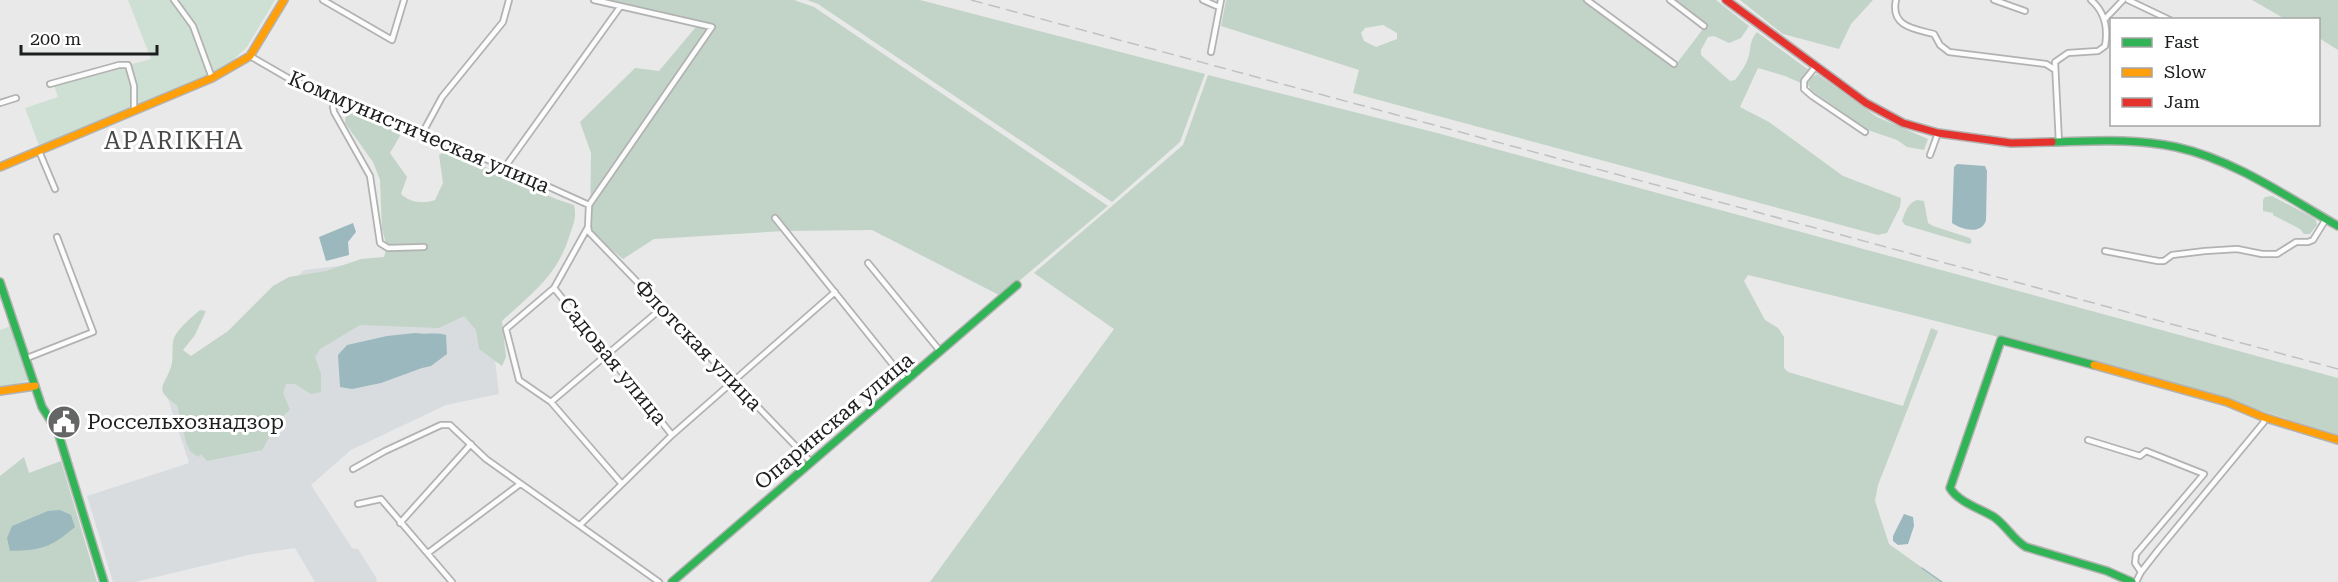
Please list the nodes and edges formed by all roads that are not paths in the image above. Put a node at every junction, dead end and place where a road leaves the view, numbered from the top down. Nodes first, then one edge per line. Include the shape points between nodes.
1 (174, 0) edge
2 (284, 0) edge
3 (322, 0) edge
4 (404, 0) edge
5 (508, 0) edge
6 (594, 0) edge
7 (1203, 0) edge
8 (1221, 0) edge
9 (1587, 0) edge
10 (1670, 0) edge
11 (1726, 0) edge
12 (1896, 0) edge
13 (1994, 0) edge
14 (2091, 0) edge
15 (2123, 0) edge
16 (2128, 0) edge
17 (620, 6) junction
18 (1219, 7) junction
19 (2025, 11) dead end
20 (2166, 18) edge
21 (2105, 19) junction
22 (1704, 26) dead end
23 (2110, 46) edge
24 (2104, 48) junction
25 (1211, 52) dead end
26 (250, 56) junction
27 (1674, 64) dead end
28 (1816, 66) junction
29 (2054, 69) junction
30 (212, 78) junction
31 (50, 84) dead end
32 (16, 98) dead end
33 (336, 98) junction
34 (0, 104) edge
35 (134, 111) junction
36 (423, 132) junction
37 (1865, 132) dead end
38 (1938, 133) junction
39 (2060, 142) junction
40 (39, 151) junction
41 (1930, 154) dead end
42 (0, 167) edge
43 (505, 167) junction
44 (55, 189) dead end
45 (590, 205) junction
46 (775, 218) dead end
47 (2326, 219) junction
48 (2338, 226) edge
49 (588, 228) junction
50 (57, 237) dead end
51 (424, 247) dead end
52 (2105, 251) dead end
53 (868, 263) dead end
54 (0, 282) edge
55 (1017, 285) dead end
56 (554, 288) junction
57 (835, 292) junction
58 (662, 308) junction
59 (940, 351) junction
60 (607, 354) junction
61 (27, 358) junction
62 (906, 381) junction
63 (733, 382) junction
64 (35, 386) junction
65 (0, 391) edge
66 (550, 402) junction
67 (2264, 417) junction
68 (672, 435) junction
69 (2088, 440) dead end
70 (2338, 440) edge
71 (471, 444) junction
72 (810, 461) junction
73 (353, 469) dead end
74 (621, 483) junction
75 (520, 484) junction
76 (358, 504) dead end
77 (400, 523) junction
78 (580, 525) junction
79 (428, 553) junction
80 (2141, 572) junction
81 (104, 582) edge
82 (452, 582) edge
83 (659, 582) edge
84 (672, 582) edge
85 (2132, 582) edge
86 (2136, 582) edge

1 - 30 street via 193,26
2 - 26 street
3 - 4 street via 392,40
5 - 36 street via 503,22 442,97
6 - 17 street
7 - 18 street
8 - 18 street
9 - 27 street
10 - 22 street
11 - 28 street
12 - 29 street via 1897,18 1904,26 1934,34 1949,52 2046,64
13 - 19 street
14 - 21 street
15 - 21 street
16 - 20 street
17 - 43 street
17 - 45 street via 712,27
18 - 25 street
21 - 24 street
23 - 24 street
24 - 29 street via 2068,53 2055,62
26 - 30 street
26 - 33 street, Коммунистическая улица via 288,78
28 - 37 street via 1804,81 1804,88
28 - 38 street via 1888,116
29 - 39 street
30 - 35 street
31 - 35 street via 128,65 134,86
32 - 34 street
33 - 36 street, Коммунистическая улица
33 - 51 street via 334,111 370,176 380,243 388,248
35 - 40 street
36 - 43 street, Коммунистическая улица
38 - 39 street via 2011,143
38 - 41 street
39 - 47 street via 2137,141 2198,153 2243,172
40 - 42 street
40 - 44 street
43 - 45 street, Коммунистическая улица
45 - 49 street
46 - 57 street
47 - 48 street
47 - 52 street via 2313,240 2296,242 2277,254 2237,249 2172,255 2158,261
49 - 56 street
49 - 58 street, Флотская улица
50 - 61 street via 93,333
53 - 59 street
54 - 61 street
55 - 59 street, Опаринская улица
56 - 60 street, Садовая улица
56 - 66 street via 506,329 519,380
57 - 62 street
57 - 63 street
58 - 60 street
58 - 63 street, Флотская улица
59 - 62 street, Опаринская улица
60 - 66 street
60 - 68 street, Садовая улица
61 - 64 street
62 - 72 street, Опаринская улица
63 - 68 street
63 - 72 street, Флотская улица
64 - 65 street
64 - 81 street via 42,407 58,432
66 - 74 street
67 - 70 street
67 - 80 street via 2264,422
67 - 85 street via 2227,402 2001,340 1950,488 1952,492 2002,521 2013,539 2023,546
68 - 74 street
69 - 80 street via 2140,456 2146,451 2204,474 2136,554 2135,563
71 - 73 street via 450,425 441,425
71 - 75 street
71 - 77 street
72 - 84 street, Опаринская улица
74 - 78 street
75 - 78 street
75 - 79 street
76 - 77 street via 381,499
77 - 79 street
78 - 83 street
79 - 82 street
80 - 86 street

